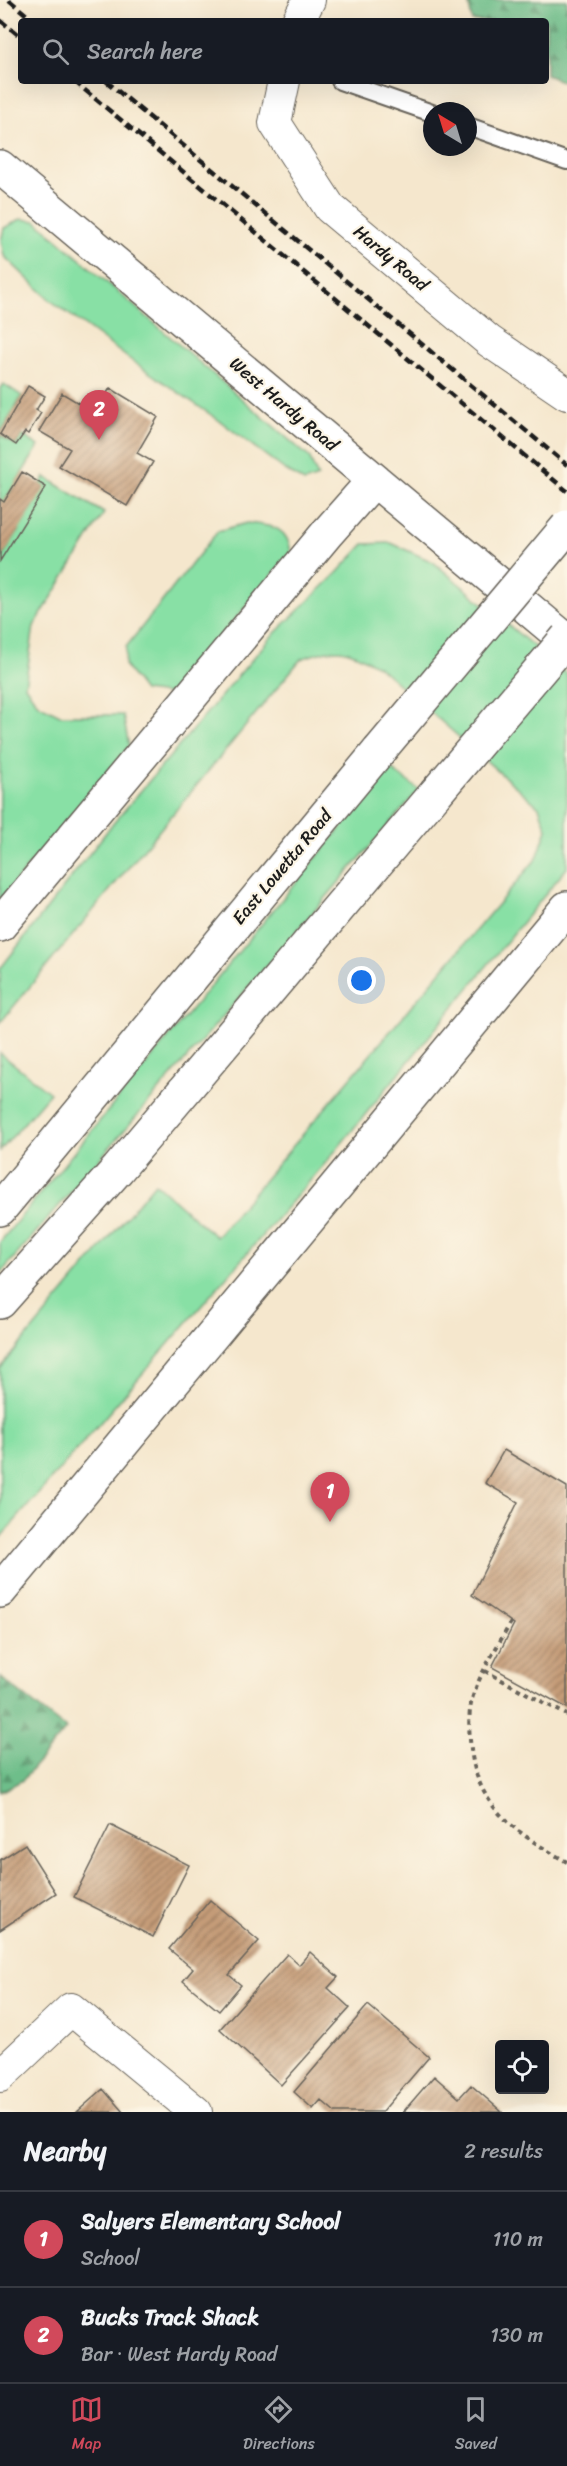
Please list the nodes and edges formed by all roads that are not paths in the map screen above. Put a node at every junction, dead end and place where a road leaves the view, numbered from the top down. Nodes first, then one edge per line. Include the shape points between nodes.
1 (309, 0) edge
2 (300, 18) edge
3 (283, 84) edge
4 (349, 84) edge
5 (423, 110) edge
6 (477, 129) edge
7 (567, 160) edge
8 (0, 167) edge
9 (567, 394) edge
10 (374, 480) junction
11 (567, 527) edge
12 (567, 640) edge
13 (567, 908) edge
14 (0, 925) edge
15 (0, 1209) edge
16 (0, 1302) edge
17 (0, 1591) edge
18 (0, 2076) edge
19 (196, 2112) edge

1 - 2 street
3 - 9 street, Hardy Road via 275,123 330,208 489,341
4 - 5 lane
6 - 7 lane
8 - 10 main road, West Hardy Road
10 - 12 main road, West Hardy Road
10 - 14 main road
11 - 15 main road, East Louetta Road, bridge
12 - 16 main road, bridge via 118,1169
13 - 17 main road
18 - 19 street via 71,2009

